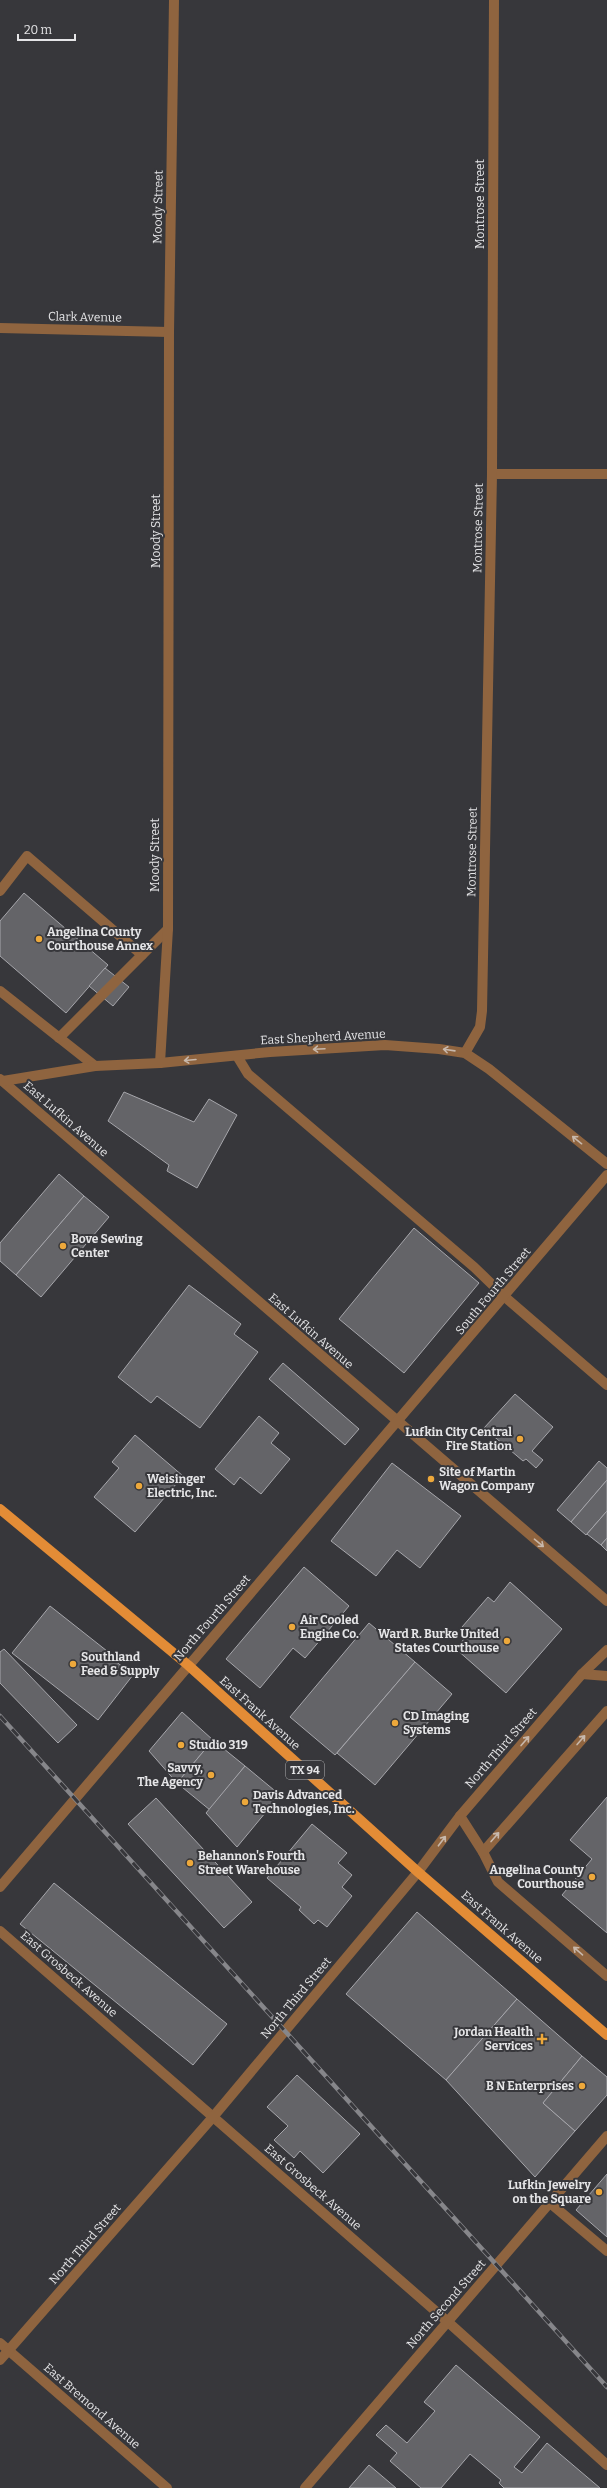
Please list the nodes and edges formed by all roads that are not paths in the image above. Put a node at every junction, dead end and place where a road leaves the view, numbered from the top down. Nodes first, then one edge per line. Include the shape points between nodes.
1 (174, 0) edge
2 (494, 0) edge
3 (0, 328) edge
4 (169, 332) junction
5 (492, 474) junction
6 (607, 474) edge
7 (0, 891) edge
8 (168, 929) junction
9 (142, 955) junction
10 (0, 991) edge
11 (59, 1038) junction
12 (465, 1053) junction
13 (237, 1056) junction
14 (160, 1063) junction
15 (95, 1066) junction
16 (1, 1080) edge
17 (607, 1164) edge
18 (607, 1176) edge
19 (505, 1297) junction
20 (607, 1385) edge
21 (398, 1423) junction
22 (0, 1509) edge
23 (607, 1601) edge
24 (607, 1650) edge
25 (188, 1665) junction
26 (582, 1674) junction
27 (607, 1676) edge
28 (607, 1711) edge
29 (460, 1816) junction
30 (483, 1852) junction
31 (418, 1872) junction
32 (0, 1887) edge
33 (0, 1931) edge
34 (607, 1976) edge
35 (607, 2035) edge
36 (213, 2117) junction
37 (607, 2136) edge
38 (550, 2203) junction
39 (607, 2251) edge
40 (448, 2322) junction
41 (0, 2343) edge
42 (8, 2350) junction
43 (0, 2360) edge
44 (607, 2464) edge
45 (167, 2488) edge
46 (305, 2488) edge

1 - 4 street, Moody Street
2 - 5 street, Montrose Street
3 - 4 street, Clark Avenue
4 - 8 street, Moody Street
5 - 6 street
5 - 12 street, Montrose Street via 482,1011 480,1027
7 - 9 street via 26,856
8 - 9 street
8 - 14 street, Moody Street
9 - 11 street
10 - 11 street
11 - 15 street
12 -> 13 street, East Shepherd Avenue via 385,1045
17 -> 12 street, East Shepherd Avenue via 490,1069
13 -> 14 street, East Shepherd Avenue
13 - 19 street via 248,1074 474,1267
14 - 15 street, East Shepherd Avenue
15 - 16 street, East Shepherd Avenue
16 - 21 street, East Lufkin Avenue
18 - 19 street, South Fourth Street
19 - 20 street
19 - 21 street, South Fourth Street
21 -> 23 street, East Lufkin Avenue
21 - 25 street, North Fourth Street
22 - 25 main road, East Frank Avenue / TX 94
24 - 26 street, North Third Street
25 - 31 main road, East Frank Avenue / TX 94
25 - 32 street, North Fourth Street
26 - 27 street
29 -> 26 street, North Third Street
30 -> 28 street
29 - 30 street
31 -> 29 street, North Third Street
34 -> 30 street via 498,1882
31 - 35 main road, East Frank Avenue / TX 94
31 - 36 street, North Third Street
33 - 36 street, East Grosbeck Avenue
36 - 40 street, East Grosbeck Avenue
36 - 42 street, North Third Street
37 - 38 street, North Second Street
38 - 39 street
38 - 40 street, North Second Street
40 - 44 street, East Grosbeck Avenue
40 - 46 street, North Second Street
41 - 42 street, East Bremond Avenue
42 - 43 street, North Third Street
42 - 45 street, East Bremond Avenue

